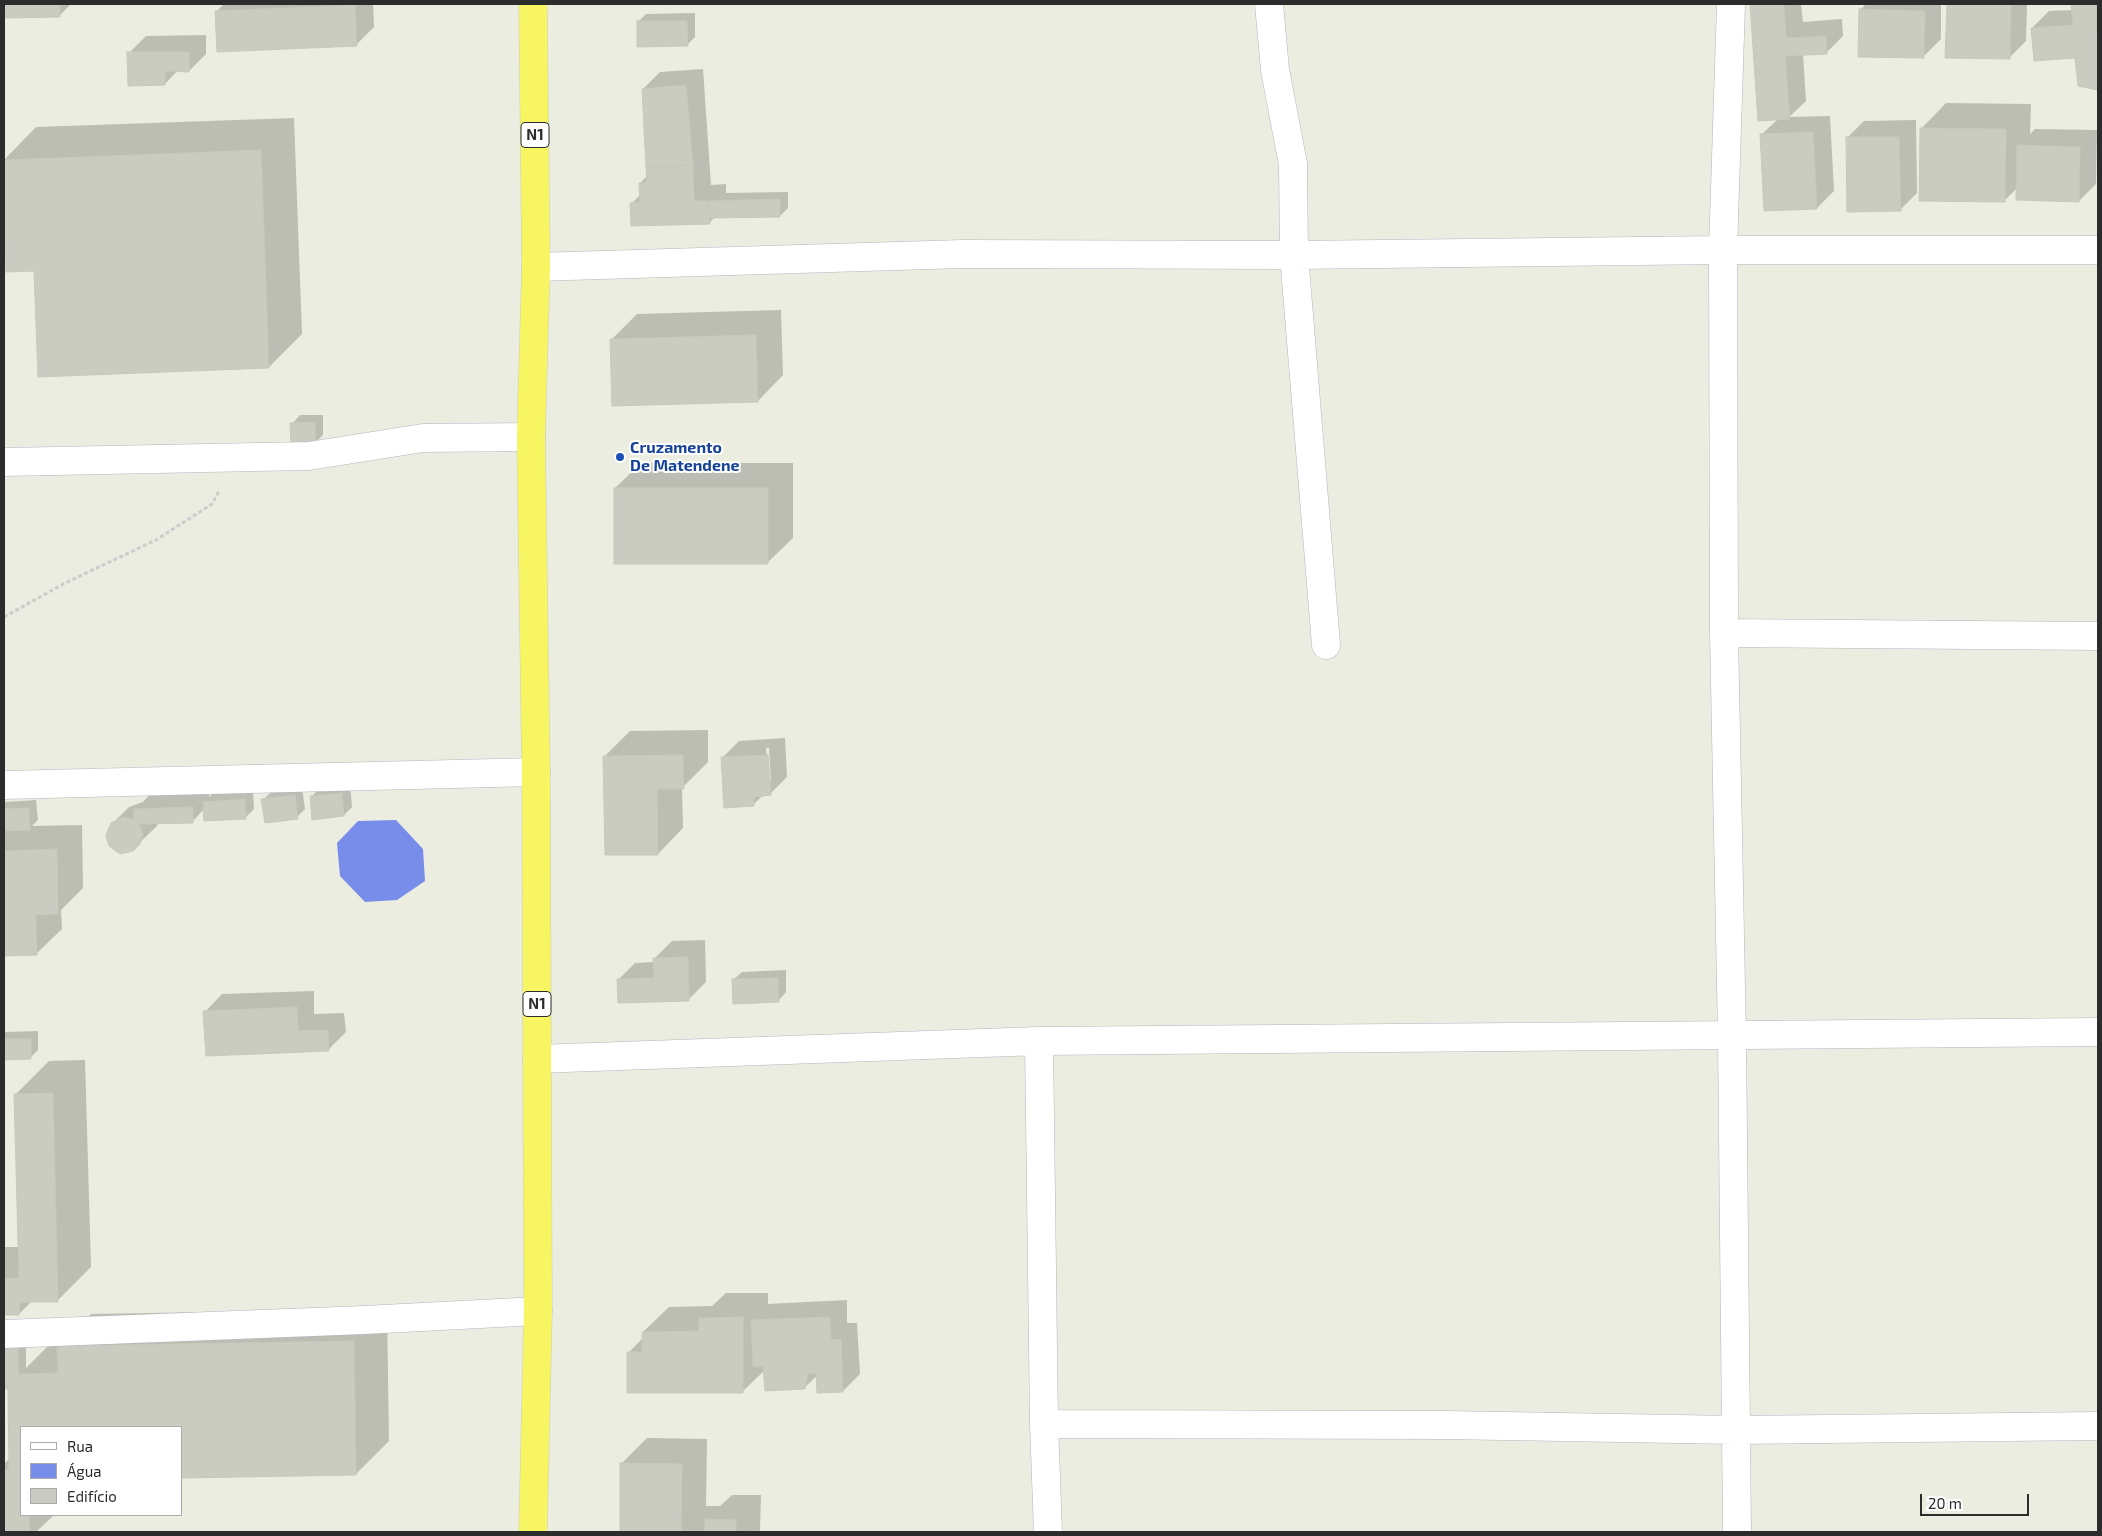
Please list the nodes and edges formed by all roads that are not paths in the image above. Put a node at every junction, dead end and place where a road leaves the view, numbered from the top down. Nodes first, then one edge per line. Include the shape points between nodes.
1 (534, 4) edge
2 (1269, 4) edge
3 (1731, 4) edge
4 (1723, 250) junction
5 (2098, 250) edge
6 (1294, 255) junction
7 (536, 267) junction
8 (531, 437) junction
9 (4, 462) edge
10 (1724, 633) junction
11 (2098, 636) edge
12 (1326, 645) dead end
13 (536, 772) junction
14 (4, 785) edge
15 (2098, 1032) edge
16 (1732, 1036) junction
17 (1039, 1041) junction
18 (537, 1059) junction
19 (538, 1311) junction
20 (4, 1334) edge
21 (1044, 1424) junction
22 (2098, 1426) edge
23 (1736, 1430) junction
24 (533, 1532) edge
25 (1048, 1532) edge
26 (1736, 1532) edge

1 - 7 highway, N1
2 - 6 street via 1275,70 1293,164
3 - 4 street
4 - 5 street
4 - 6 street
4 - 10 street
6 - 7 street via 963,254
6 - 12 street
7 - 8 highway, N1
8 - 9 street via 423,438 309,456
8 - 13 highway, N1
10 - 11 street
10 - 16 street
13 - 14 street
13 - 18 highway, N1
15 - 16 street
16 - 17 street
16 - 23 street
17 - 18 street
17 - 21 street
18 - 19 highway, N1
19 - 20 street
19 - 24 highway, N1
21 - 23 street
21 - 25 street
22 - 23 street
23 - 26 street

